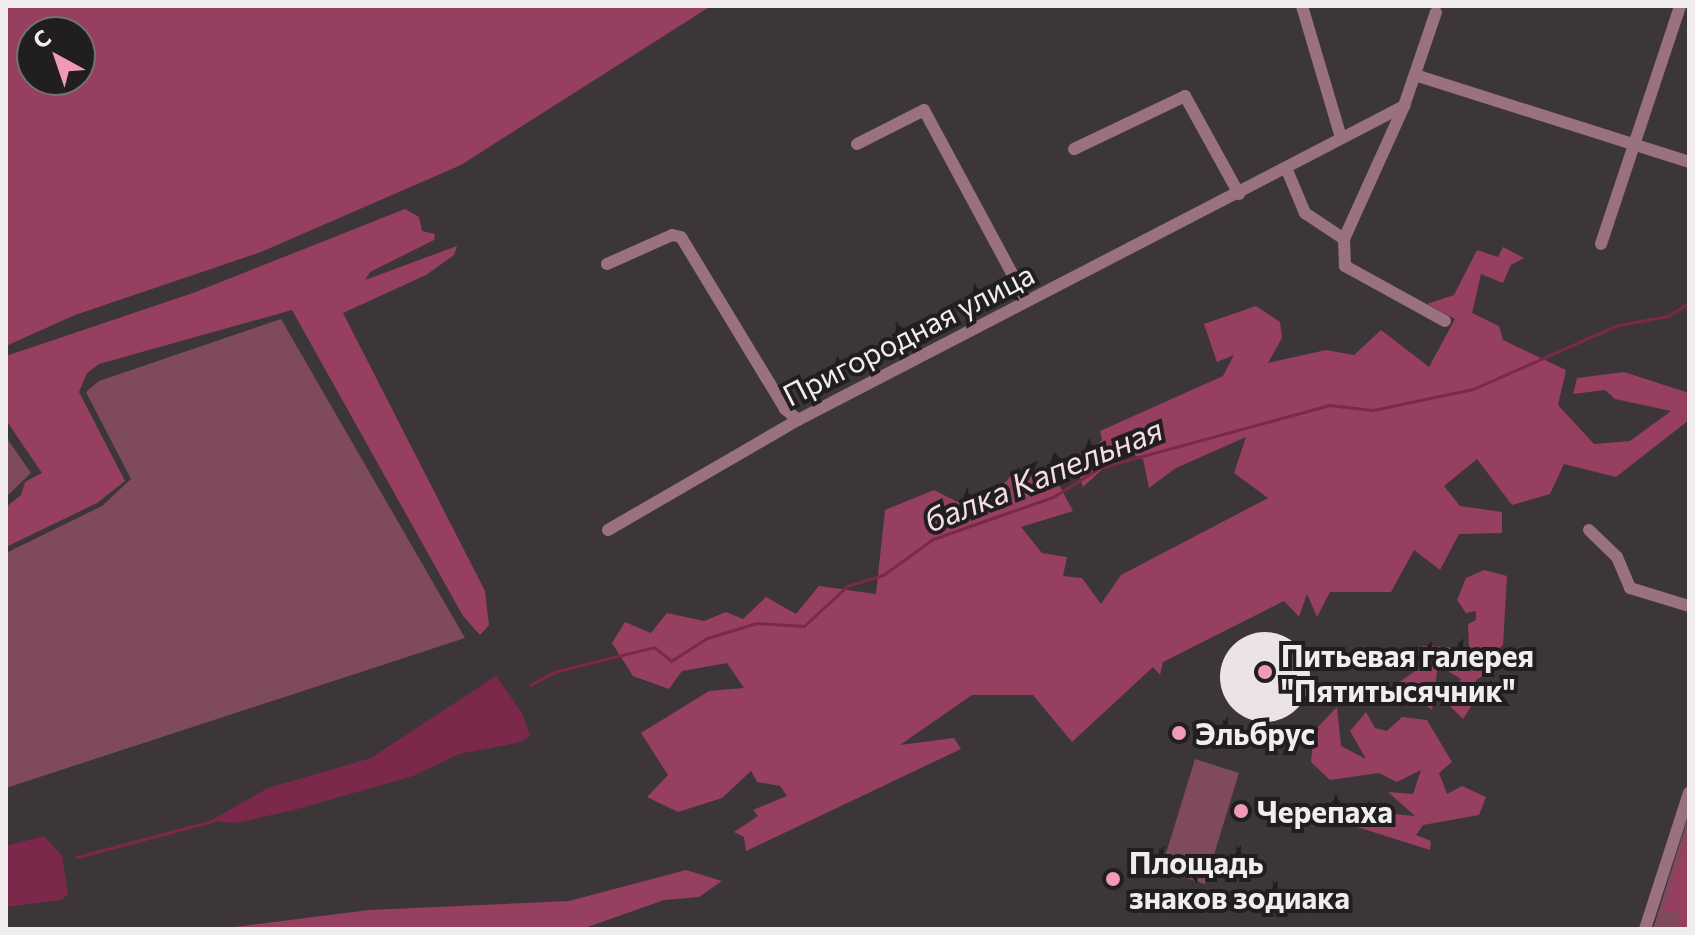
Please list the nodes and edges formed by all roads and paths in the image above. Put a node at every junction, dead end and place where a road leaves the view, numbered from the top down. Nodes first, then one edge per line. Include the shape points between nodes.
1 (1302, 6) edge
2 (1680, 6) edge
3 (1436, 12) dead end
4 (1415, 75) junction
5 (1404, 106) junction
6 (1341, 138) junction
7 (857, 144) dead end
8 (1633, 148) junction
9 (1074, 149) dead end
10 (1689, 162) edge
11 (1287, 170) junction
12 (1239, 194) junction
13 (1344, 239) junction
14 (1601, 244) dead end
15 (607, 264) dead end
16 (1027, 301) junction
17 (1445, 321) dead end
18 (798, 420) junction
19 (608, 530) dead end
20 (1589, 530) dead end
21 (1689, 606) edge
22 (1689, 793) edge
23 (1645, 929) edge

1 - 6 street
2 - 8 street
3 - 4 street
4 - 5 street
4 - 8 street
5 - 6 street, Пригородная улица
5 - 13 street
6 - 11 street, Пригородная улица
7 - 16 street via 924,110
8 - 10 street
8 - 14 street
9 - 12 street via 1185,96
11 - 12 street, Пригородная улица
11 - 13 street via 1305,213
12 - 16 street, Пригородная улица
13 - 17 street via 1345,266
15 - 18 street via 672,235 681,237 785,409
16 - 18 street, Пригородная улица
18 - 19 street, Пригородная улица
20 - 21 street via 1617,557 1630,588
22 - 23 street

